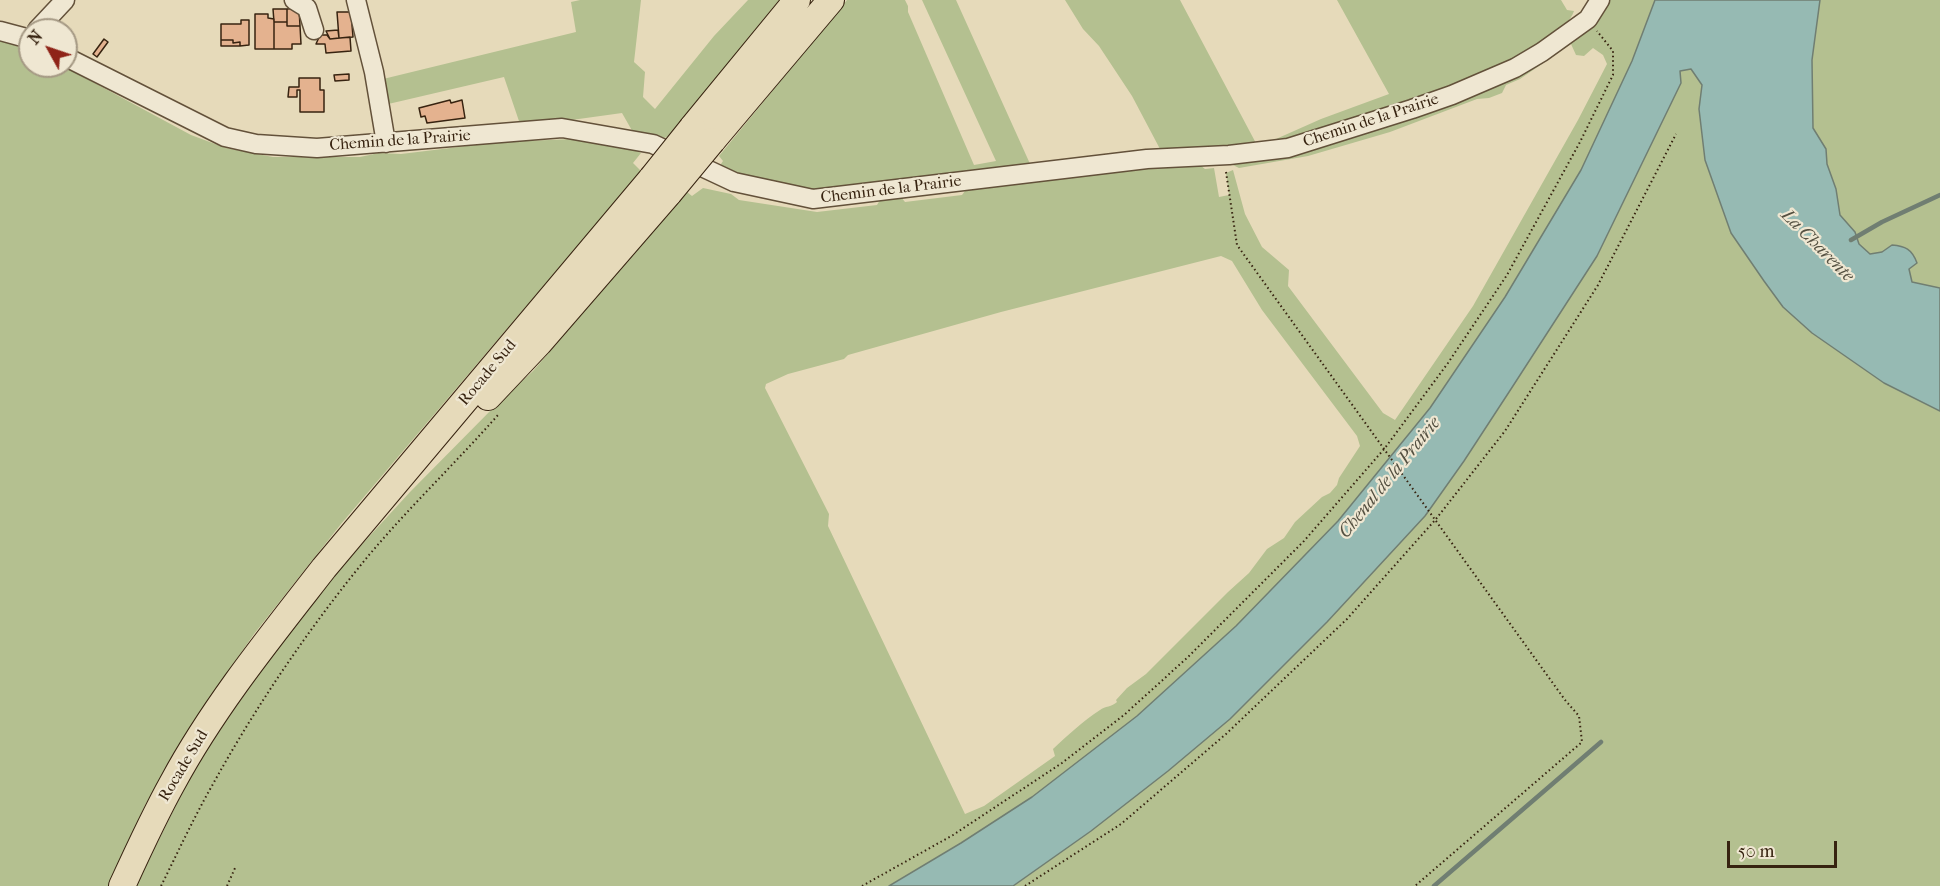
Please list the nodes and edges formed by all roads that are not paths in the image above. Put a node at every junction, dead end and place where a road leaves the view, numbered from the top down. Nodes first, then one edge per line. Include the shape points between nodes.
1 (65, 0) edge
2 (294, 0) edge
3 (356, 0) edge
4 (797, 0) edge
5 (831, 0) edge
6 (1600, 0) edge
7 (49, 18) edge
8 (314, 30) dead end
9 (0, 31) edge
10 (18, 34) edge
11 (78, 63) edge
12 (702, 135) junction
13 (386, 143) junction
14 (122, 886) edge

1 - 7 street
2 - 8 street via 307,8
3 - 13 street
4 - 12 highway
5 - 12 highway
6 - 13 street, Chemin de la Prairie via 1588,19 1515,68 1452,95 1288,148 1148,159 813,199 734,182 653,144 562,128
9 - 10 street
11 - 13 street, Chemin de la Prairie via 225,137 256,144 317,148
12 - 14 highway, Rocade Sud, bridge via 324,568 202,735 173,781

